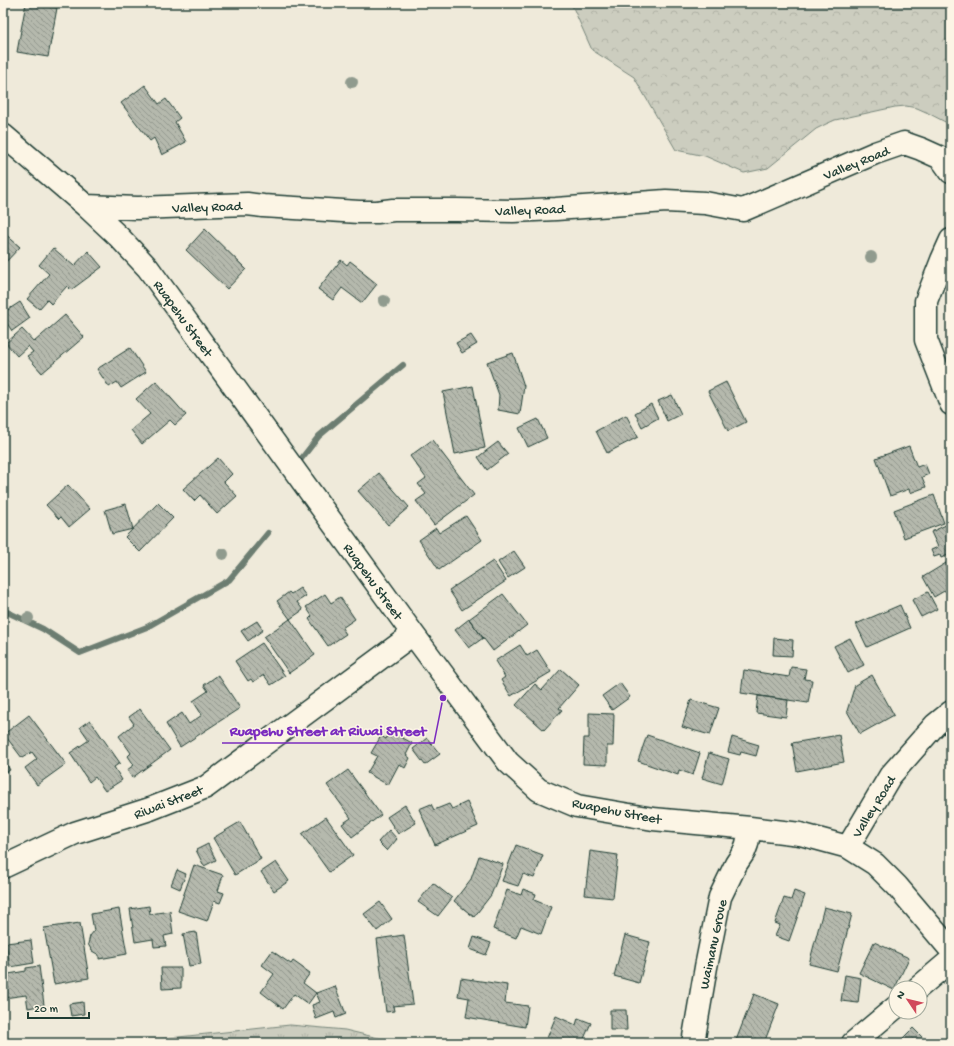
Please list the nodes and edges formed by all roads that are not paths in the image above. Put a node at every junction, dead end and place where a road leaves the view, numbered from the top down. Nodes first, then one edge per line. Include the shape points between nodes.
1 (3, 135) edge
2 (951, 172) edge
3 (86, 206) junction
4 (951, 240) edge
5 (951, 404) edge
6 (413, 634) junction
7 (951, 712) edge
8 (750, 828) junction
9 (848, 847) junction
10 (3, 867) edge
11 (951, 950) edge
12 (951, 960) edge
13 (927, 980) edge
14 (888, 1014) edge
15 (693, 1043) edge
16 (853, 1043) edge

1 - 3 street, Ruapehu Street
2 - 3 street, Valley Road via 941,158 904,143 743,210 705,203 666,201 513,211 359,212 247,204 138,208
3 - 6 street, Ruapehu Street via 119,236 148,268
4 - 5 street via 926,301 926,340
6 - 8 street, Ruapehu Street via 508,762 539,790 577,806 653,819
6 - 10 street, Riwai Street via 206,787 150,809 75,833
7 - 9 street, Valley Road via 935,725 890,776
8 - 9 street, Ruapehu Street via 800,834
8 - 15 street, Waimanu Grove via 746,848 720,897
9 - 11 street, Valley Road via 875,864
12 - 13 street
14 - 16 street

